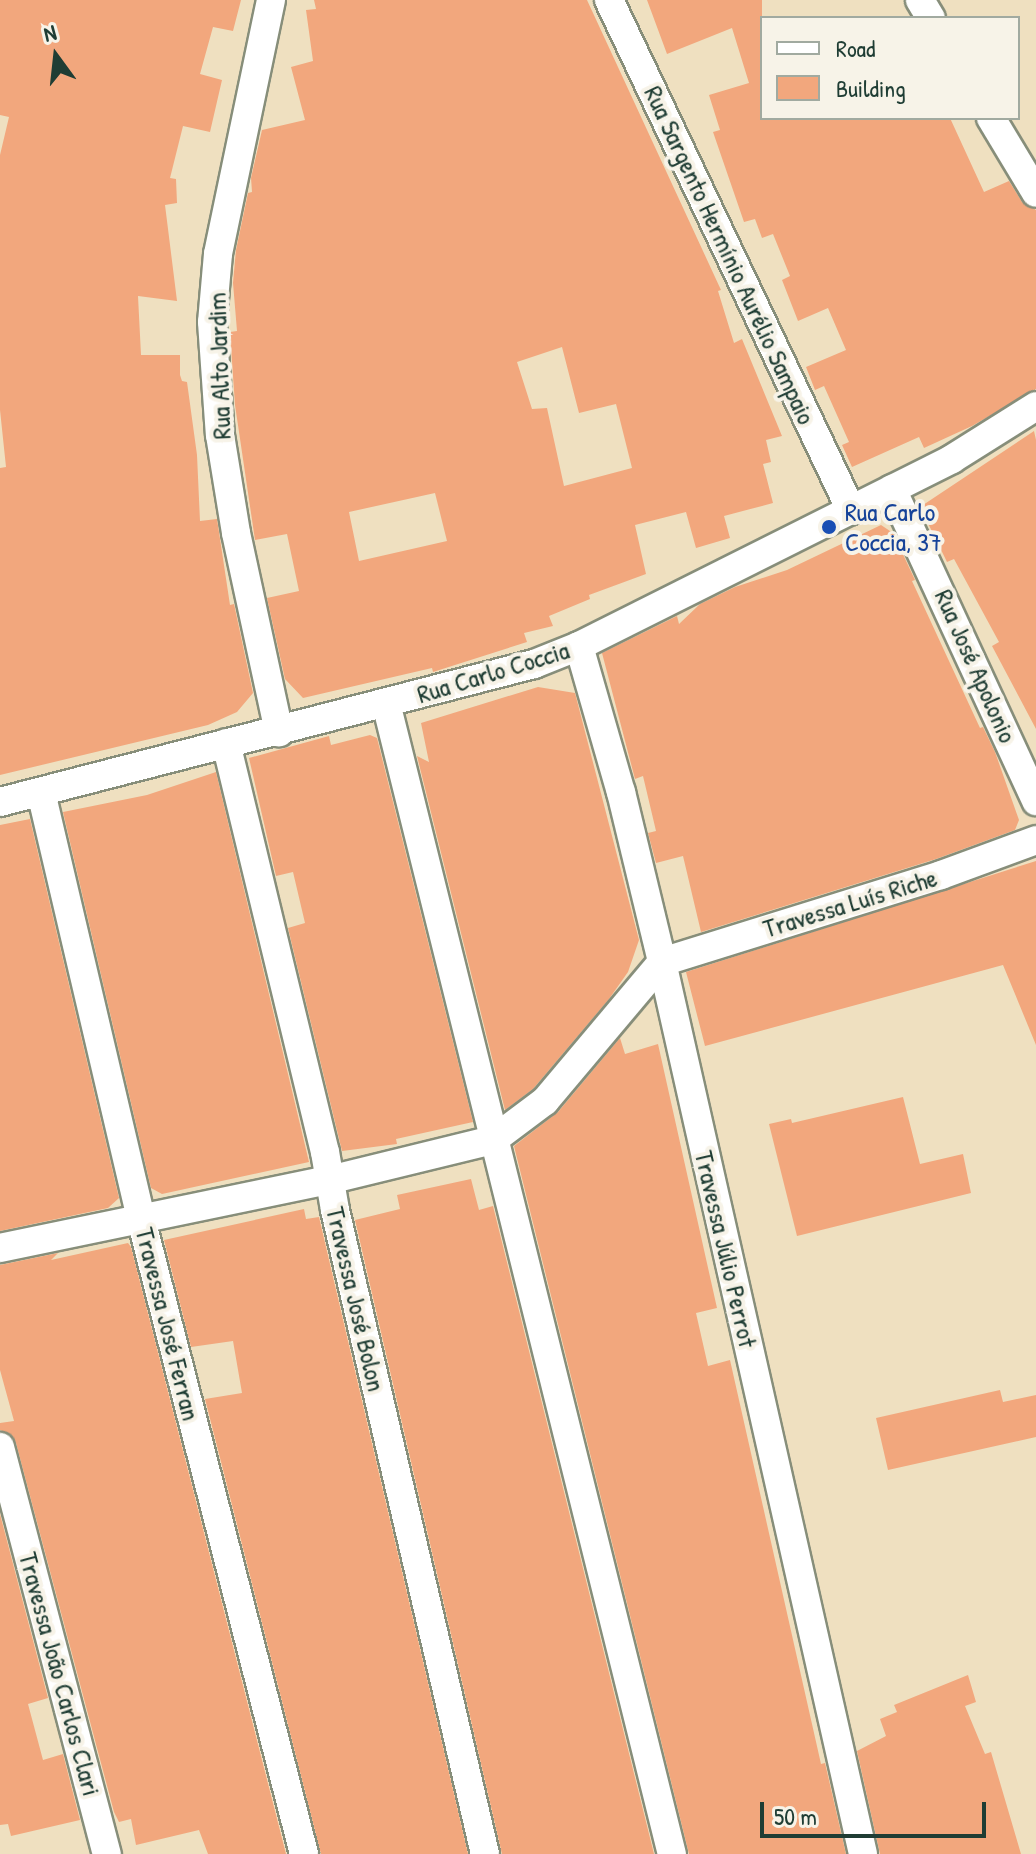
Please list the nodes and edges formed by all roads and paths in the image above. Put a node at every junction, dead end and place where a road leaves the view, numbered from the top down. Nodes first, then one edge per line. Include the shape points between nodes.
1 (271, 0) edge
2 (609, 0) edge
3 (992, 120) edge
4 (1036, 193) edge
5 (1036, 406) edge
6 (892, 489) junction
7 (851, 510) junction
8 (579, 646) junction
9 (386, 703) junction
10 (279, 732) junction
11 (226, 743) junction
12 (41, 792) junction
13 (1036, 801) edge
14 (0, 802) edge
15 (1036, 840) edge
16 (662, 962) junction
17 (493, 1140) junction
18 (329, 1180) junction
19 (141, 1219) junction
20 (0, 1248) edge
21 (0, 1447) edge
22 (107, 1854) edge
23 (304, 1854) edge
24 (485, 1854) edge
25 (672, 1854) edge
26 (863, 1854) edge

1 - 10 street, Rua Alto Jardim via 223,226 212,322 220,435
2 - 7 street, Rua Sargento Hermínio Aurélio Sampaio
3 - 4 street
5 - 6 street, Rua Carlo Coccia
6 - 7 street, Rua Carlo Coccia
6 - 13 street, Rua José Apolonio
7 - 8 street, Rua Carlo Coccia
8 - 9 street, Rua Carlo Coccia via 534,664
8 - 16 street, Travessa Júlio Perrot
9 - 10 street, Rua Carlo Coccia
9 - 17 street
10 - 11 street, Rua Carlo Coccia
11 - 12 street, Rua Carlo Coccia
11 - 18 street, Travessa José Bolon
12 - 14 street, Rua Carlo Coccia
12 - 19 street, Travessa José Ferran
15 - 16 street, Travessa Luís Riche
16 - 17 street via 545,1101
16 - 26 street, Travessa Júlio Perrot
17 - 18 street
17 - 25 street
18 - 19 street
18 - 24 street, Travessa José Bolon
19 - 20 street
19 - 23 street, Travessa José Ferran
21 - 22 street, Travessa João Carlos Clari

